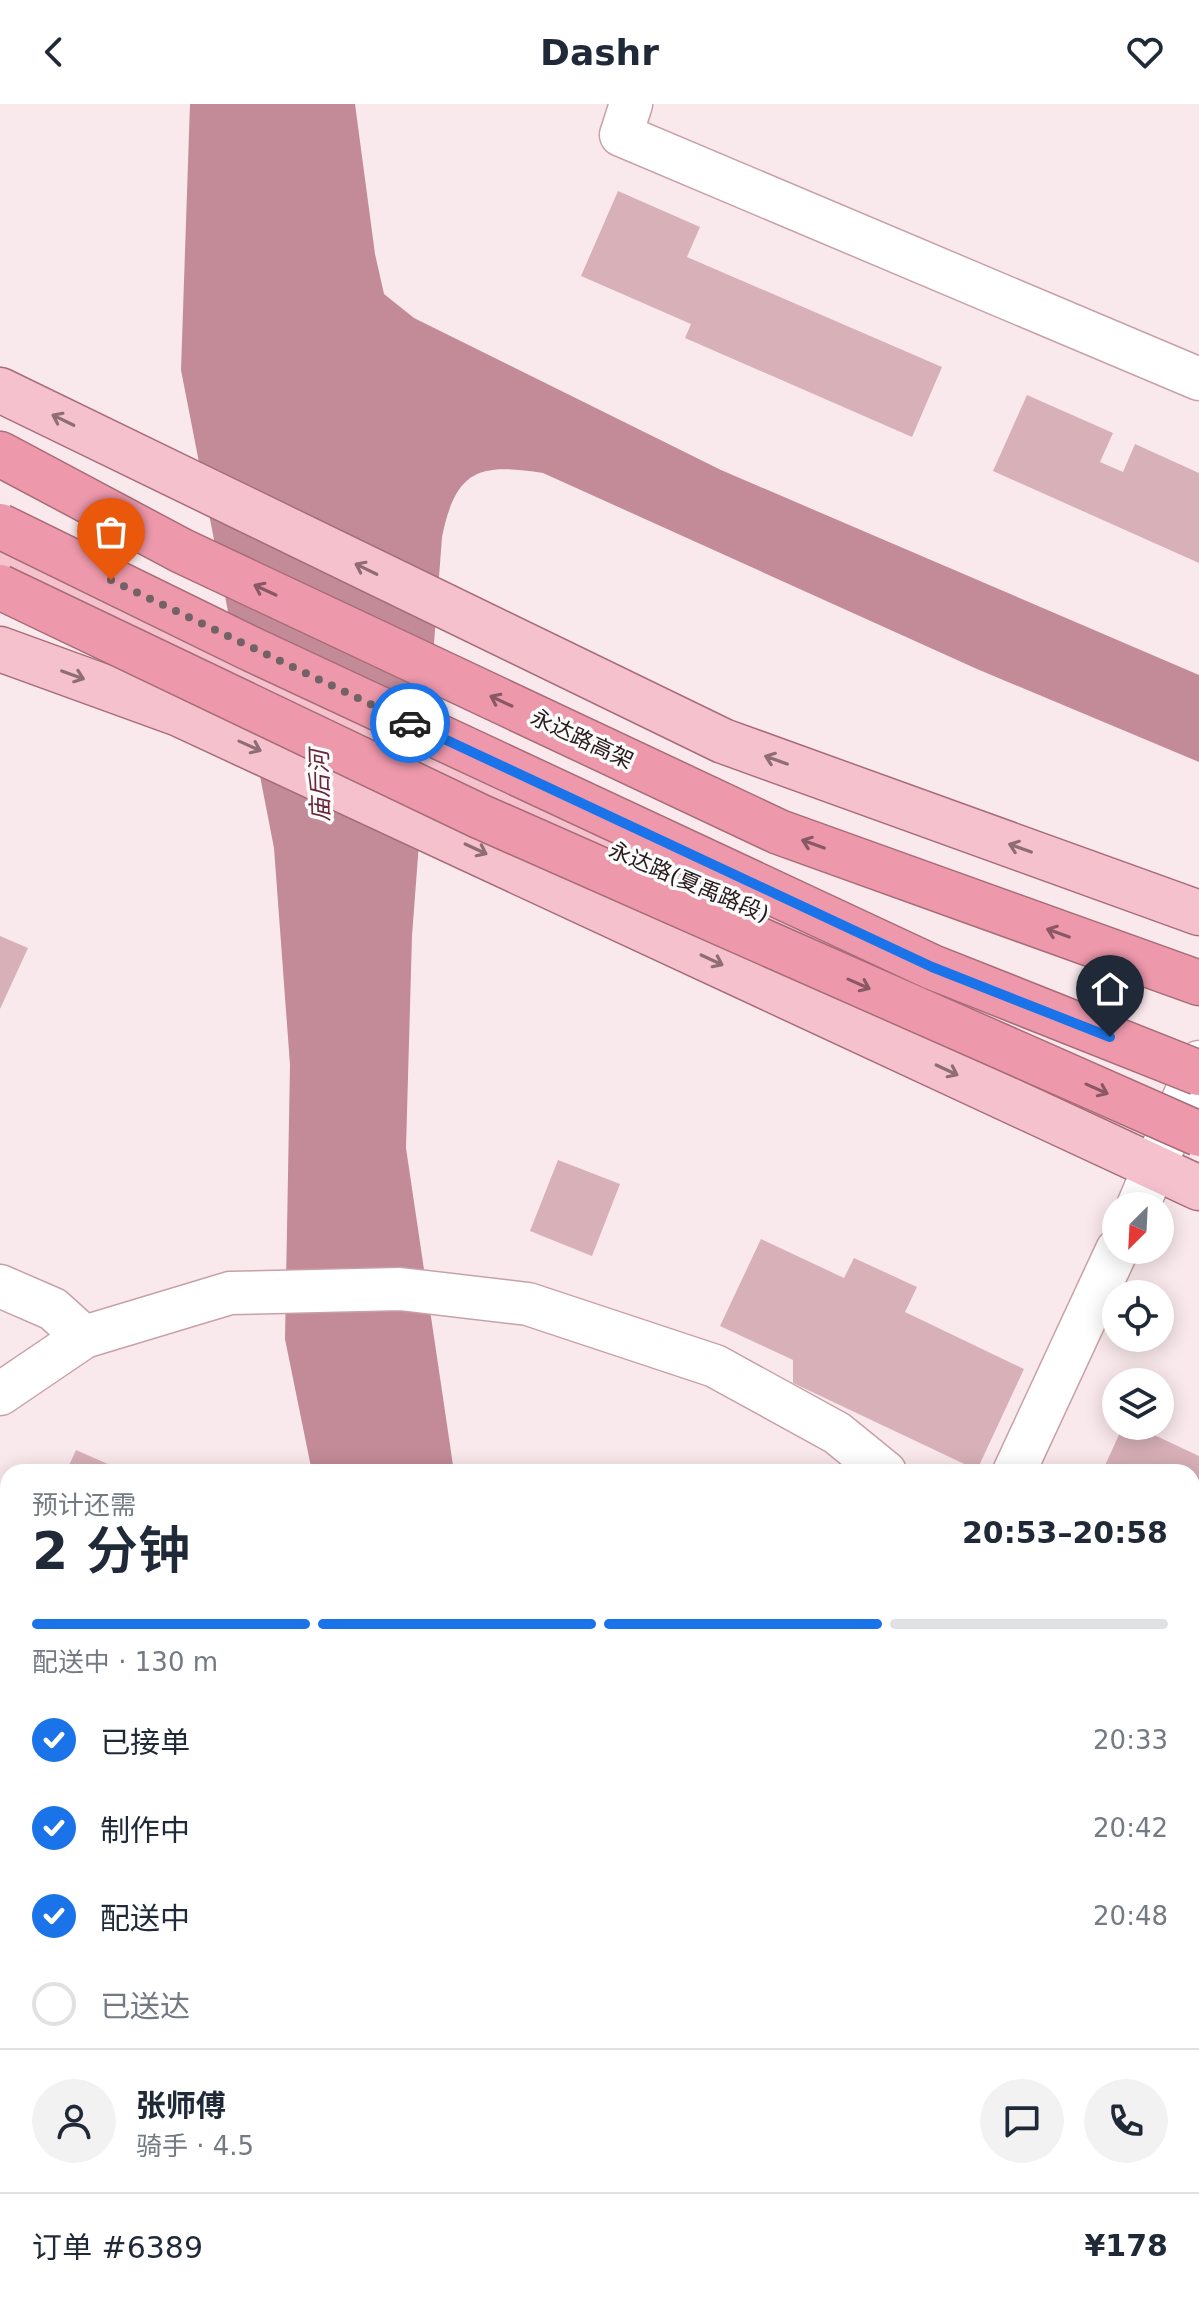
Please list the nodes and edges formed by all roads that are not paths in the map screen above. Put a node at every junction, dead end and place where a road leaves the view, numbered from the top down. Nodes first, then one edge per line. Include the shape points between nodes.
1 (631, 104) edge
2 (1199, 379) edge
3 (0, 390) edge
4 (0, 454) edge
5 (0, 526) edge
6 (0, 559) edge
7 (0, 587) edge
8 (0, 649) edge
9 (1199, 913) edge
10 (1194, 983) edge
11 (1196, 1080) edge
12 (1199, 1134) edge
13 (1147, 1187) edge
14 (1199, 1188) edge
15 (1111, 1264) edge
16 (0, 1286) edge
17 (84, 1337) junction
18 (0, 1394) edge
19 (875, 1464) edge
20 (1018, 1464) edge

1 - 2 street via 621,135
9 -> 3 main road via 723,741
10 -> 4 highway, 永达路高架 via 779,832 182,551
5 - 11 highway, bridge via 932,967
6 - 11 main road, 永达路(夏禹路段) via 575,835
7 -> 12 highway, bridge via 479,816
8 -> 13 main road via 179,714 406,816
11 - 13 street
13 - 14 main road
15 - 20 street
16 - 17 street via 53,1309
17 - 18 street
17 - 19 street via 230,1293 400,1289 528,1304 715,1366 837,1433

